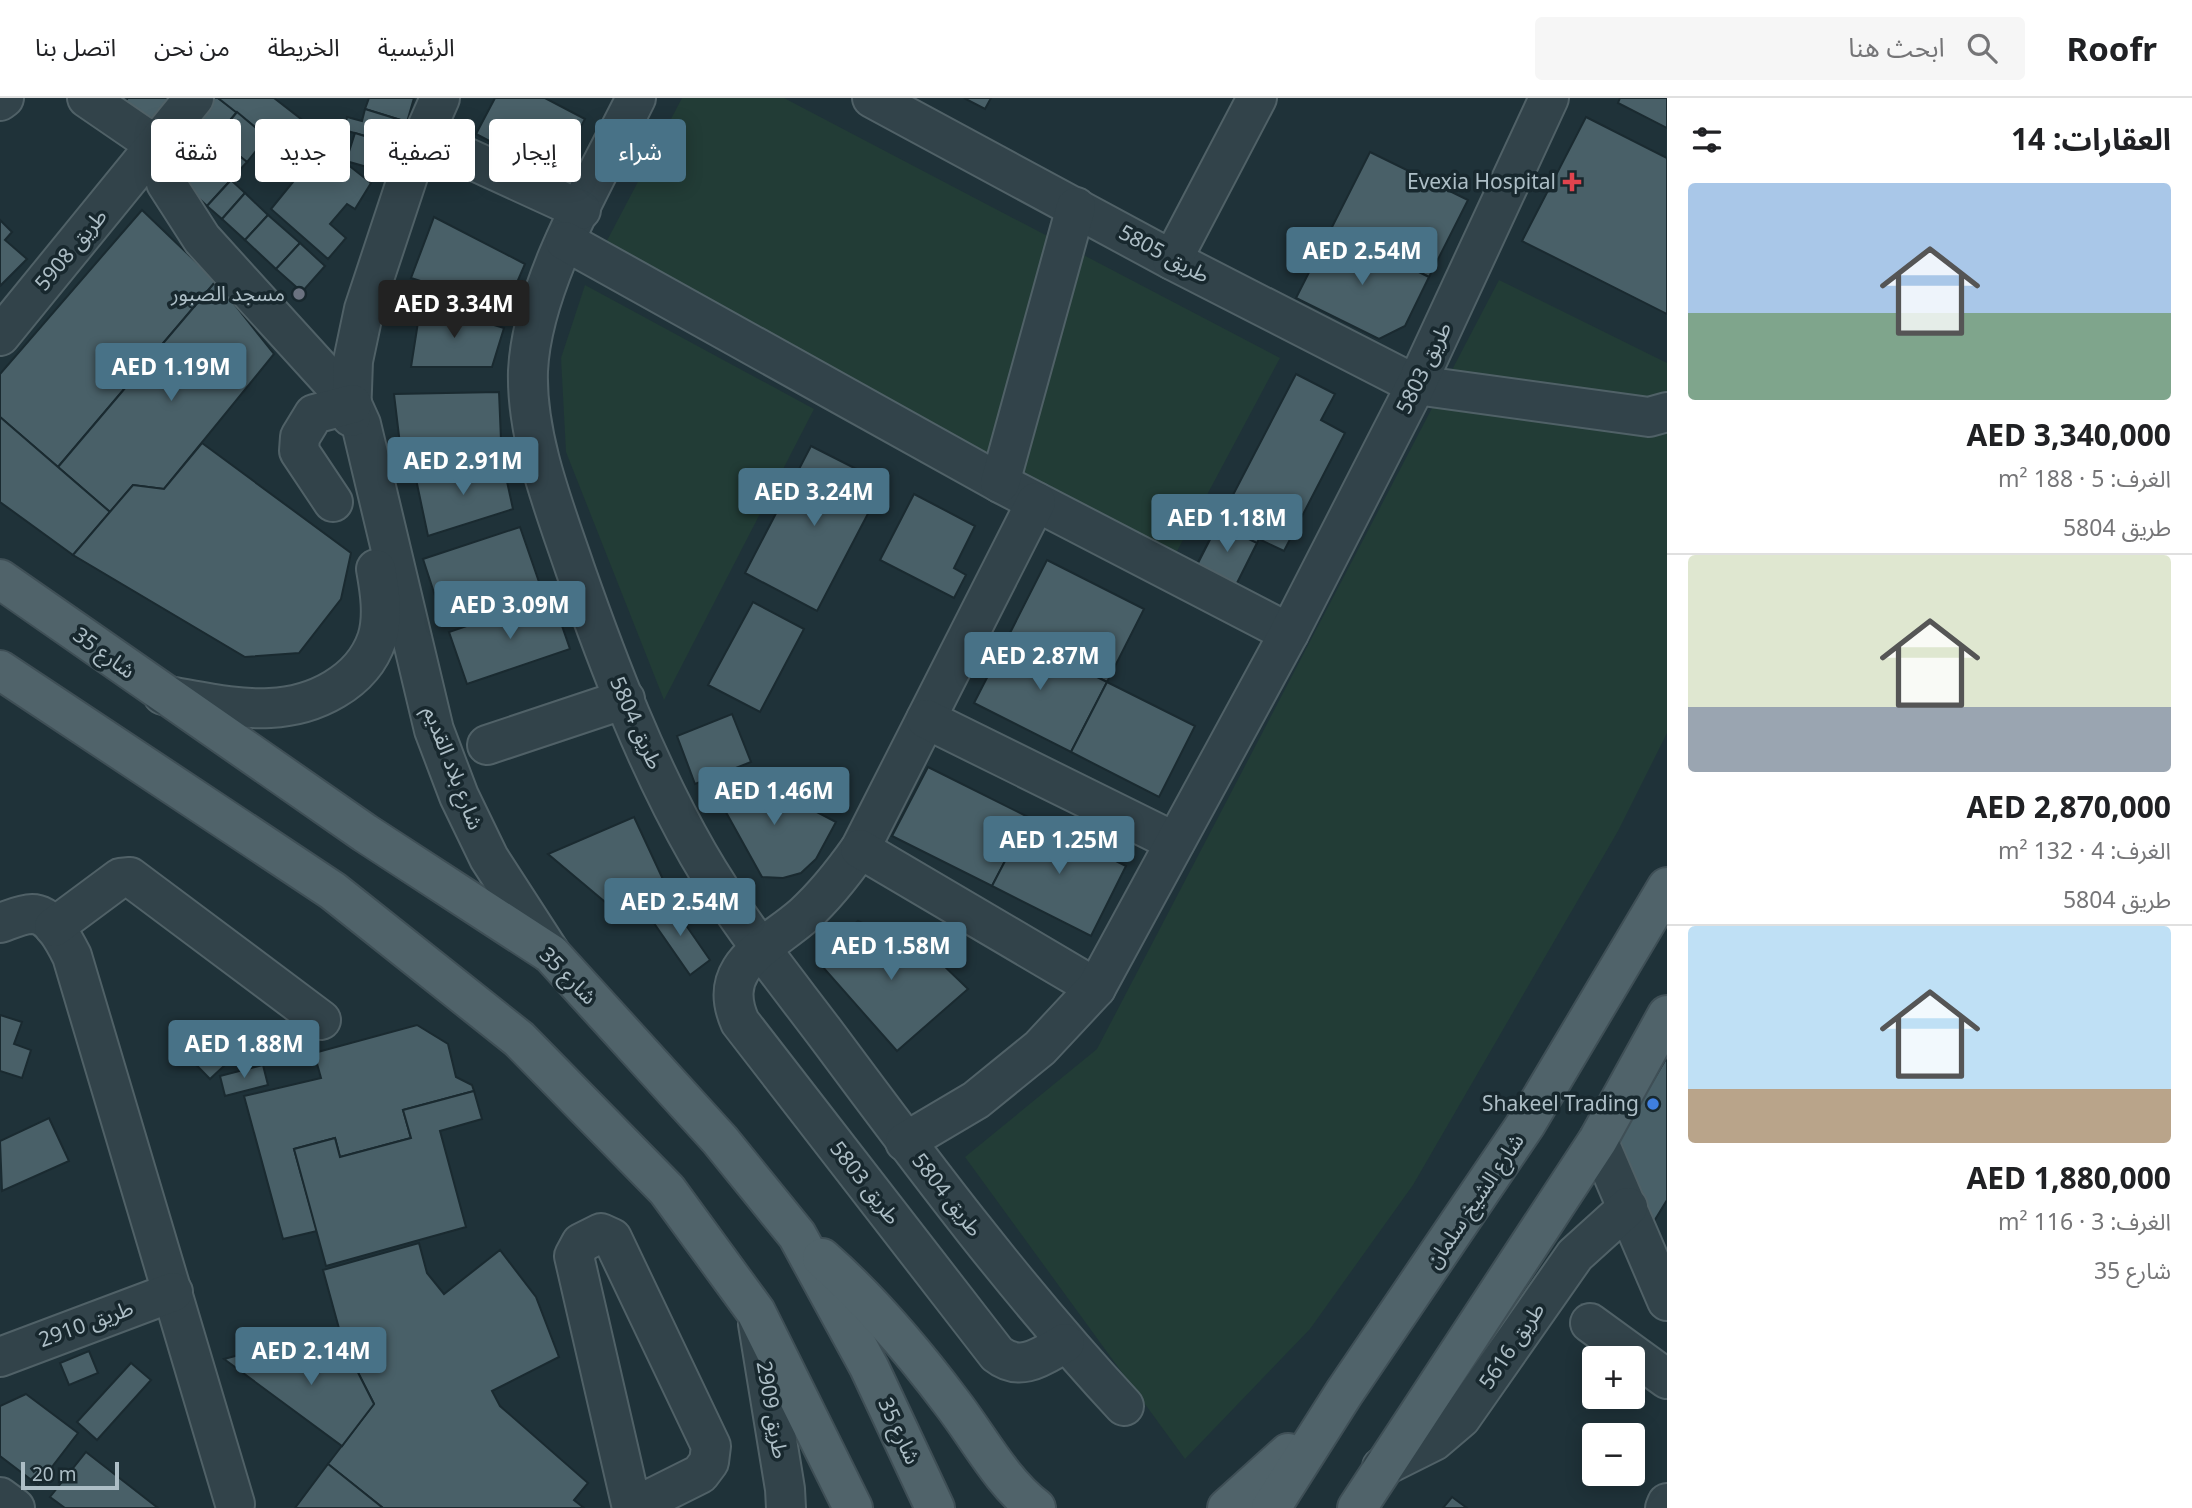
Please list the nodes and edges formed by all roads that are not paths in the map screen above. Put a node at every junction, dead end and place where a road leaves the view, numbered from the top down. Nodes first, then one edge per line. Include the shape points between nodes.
1 (194, 98) edge
2 (440, 98) edge
3 (636, 98) edge
4 (872, 98) edge
5 (1257, 98) edge
6 (1549, 98) edge
7 (104, 103) edge
8 (919, 109) edge
9 (178, 119) edge
10 (430, 119) edge
11 (151, 141) edge
12 (151, 153) edge
13 (475, 168) edge
14 (166, 182) edge
15 (405, 182) edge
16 (1076, 207) junction
17 (573, 226) junction
18 (1172, 260) junction
19 (0, 336) edge
20 (1416, 385) junction
21 (352, 404) junction
22 (1667, 412) edge
23 (1000, 483) junction
24 (333, 502) dead end
25 (1037, 502) junction
26 (0, 579) edge
27 (1289, 633) junction
28 (0, 670) edge
29 (163, 695) junction
30 (625, 699) junction
31 (926, 719) junction
32 (487, 745) dead end
33 (1175, 842) junction
34 (860, 849) junction
35 (1667, 887) edge
36 (0, 923) edge
37 (54, 927) junction
38 (762, 947) junction
39 (551, 954) junction
40 (1096, 988) junction
41 (1667, 1015) edge
42 (321, 1020) dead end
43 (1598, 1140) junction
44 (905, 1142) junction
45 (1628, 1206) junction
46 (797, 1235) junction
47 (1657, 1251) edge
48 (173, 1292) junction
49 (1667, 1301) edge
50 (756, 1312) junction
51 (1590, 1323) dead end
52 (1065, 1343) junction
53 (0, 1357) edge
54 (1667, 1379) edge
55 (1344, 1393) junction
56 (1124, 1406) dead end
57 (823, 1446) junction
58 (1382, 1467) junction
59 (0, 1497) edge
60 (1667, 1503) edge
61 (235, 1504) dead end
62 (15, 1508) edge
63 (632, 1508) edge
64 (786, 1508) edge
65 (842, 1508) edge
66 (853, 1508) edge
67 (935, 1508) edge
68 (1036, 1508) edge
69 (1227, 1508) edge
70 (1271, 1508) edge
71 (1357, 1508) edge
72 (1665, 1508) edge

1 - 9 street, طريق 5908
2 - 10 street, شارع بلاد القديم
3 - 17 street, طريق 5804
4 - 8 street, طريق 5805
5 - 18 street
6 - 20 street, طريق 5803
7 - 11 street
8 - 16 street, طريق 5805
12 - 19 street, طريق 5908
13 - 17 street
14 - 21 street via 202,239
15 - 21 street, شارع بلاد القديم via 364,309 353,362
16 - 18 street, طريق 5805
16 - 23 street
17 - 23 street
17 - 30 street, طريق 5804 via 533,328 530,415 556,513
18 - 20 street, طريق 5805
20 - 22 street, طريق 5805 via 1649,417
20 - 27 street, طريق 5803
21 - 24 street via 314,414 299,444 299,451
21 - 29 street, شارع بلاد القديم via 352,436 379,583 380,612 377,639 359,669 335,691 303,704 245,708
21 - 39 street, شارع بلاد القديم via 361,424 434,730 458,796 489,858
23 - 25 street
25 - 27 street
25 - 31 street, طريق 5803
26 - 29 main road, شارع 35
27 - 33 street, طريق 5803
28 - 50 main road via 333,891 519,1039 667,1190
29 - 39 main road, شارع 35
30 - 32 street
30 - 38 street, طريق 5804 via 697,852
31 - 33 street
31 - 34 street, طريق 5803
33 - 40 street, طريق 5803
34 - 38 street, طريق 5803 via 834,886
34 - 40 street
35 - 55 main road, شارع الشيخ سلمان via 1527,1124
36 - 37 street via 33,914
37 - 42 street via 120,878 130,877
37 - 48 street via 72,956
38 - 44 street, طريق 5804
38 - 52 street, طريق 5803 via 733,984 732,1004 740,1022 997,1354 1026,1363
39 - 46 main road, شارع 35 via 720,1140
40 - 44 street, طريق 5803 via 1040,1048 976,1100
41 - 43 main road
43 - 45 street
43 - 58 main road
44 - 52 street, طريق 5804
45 - 47 street
45 - 58 street, طريق 5616 via 1574,1255 1461,1418 1434,1441
46 - 67 main road, شارع 35 via 869,1367
46 - 68 main road via 875,1308 951,1401 1018,1494
47 - 49 street
48 - 53 street, طريق 2910
48 - 61 street
50 - 57 main road
50 - 64 street, طريق 2909
51 - 54 street
52 - 56 street, طريق 5804
55 - 69 main road via 1277,1465
55 - 70 main road, شارع الشيخ سلمان
57 - 65 main road
57 - 66 main road
58 - 71 main road
59 - 62 street
60 - 72 street
63 - 63 street via 574,1256 581,1243 601,1233 612,1238 711,1446 709,1462 700,1474

